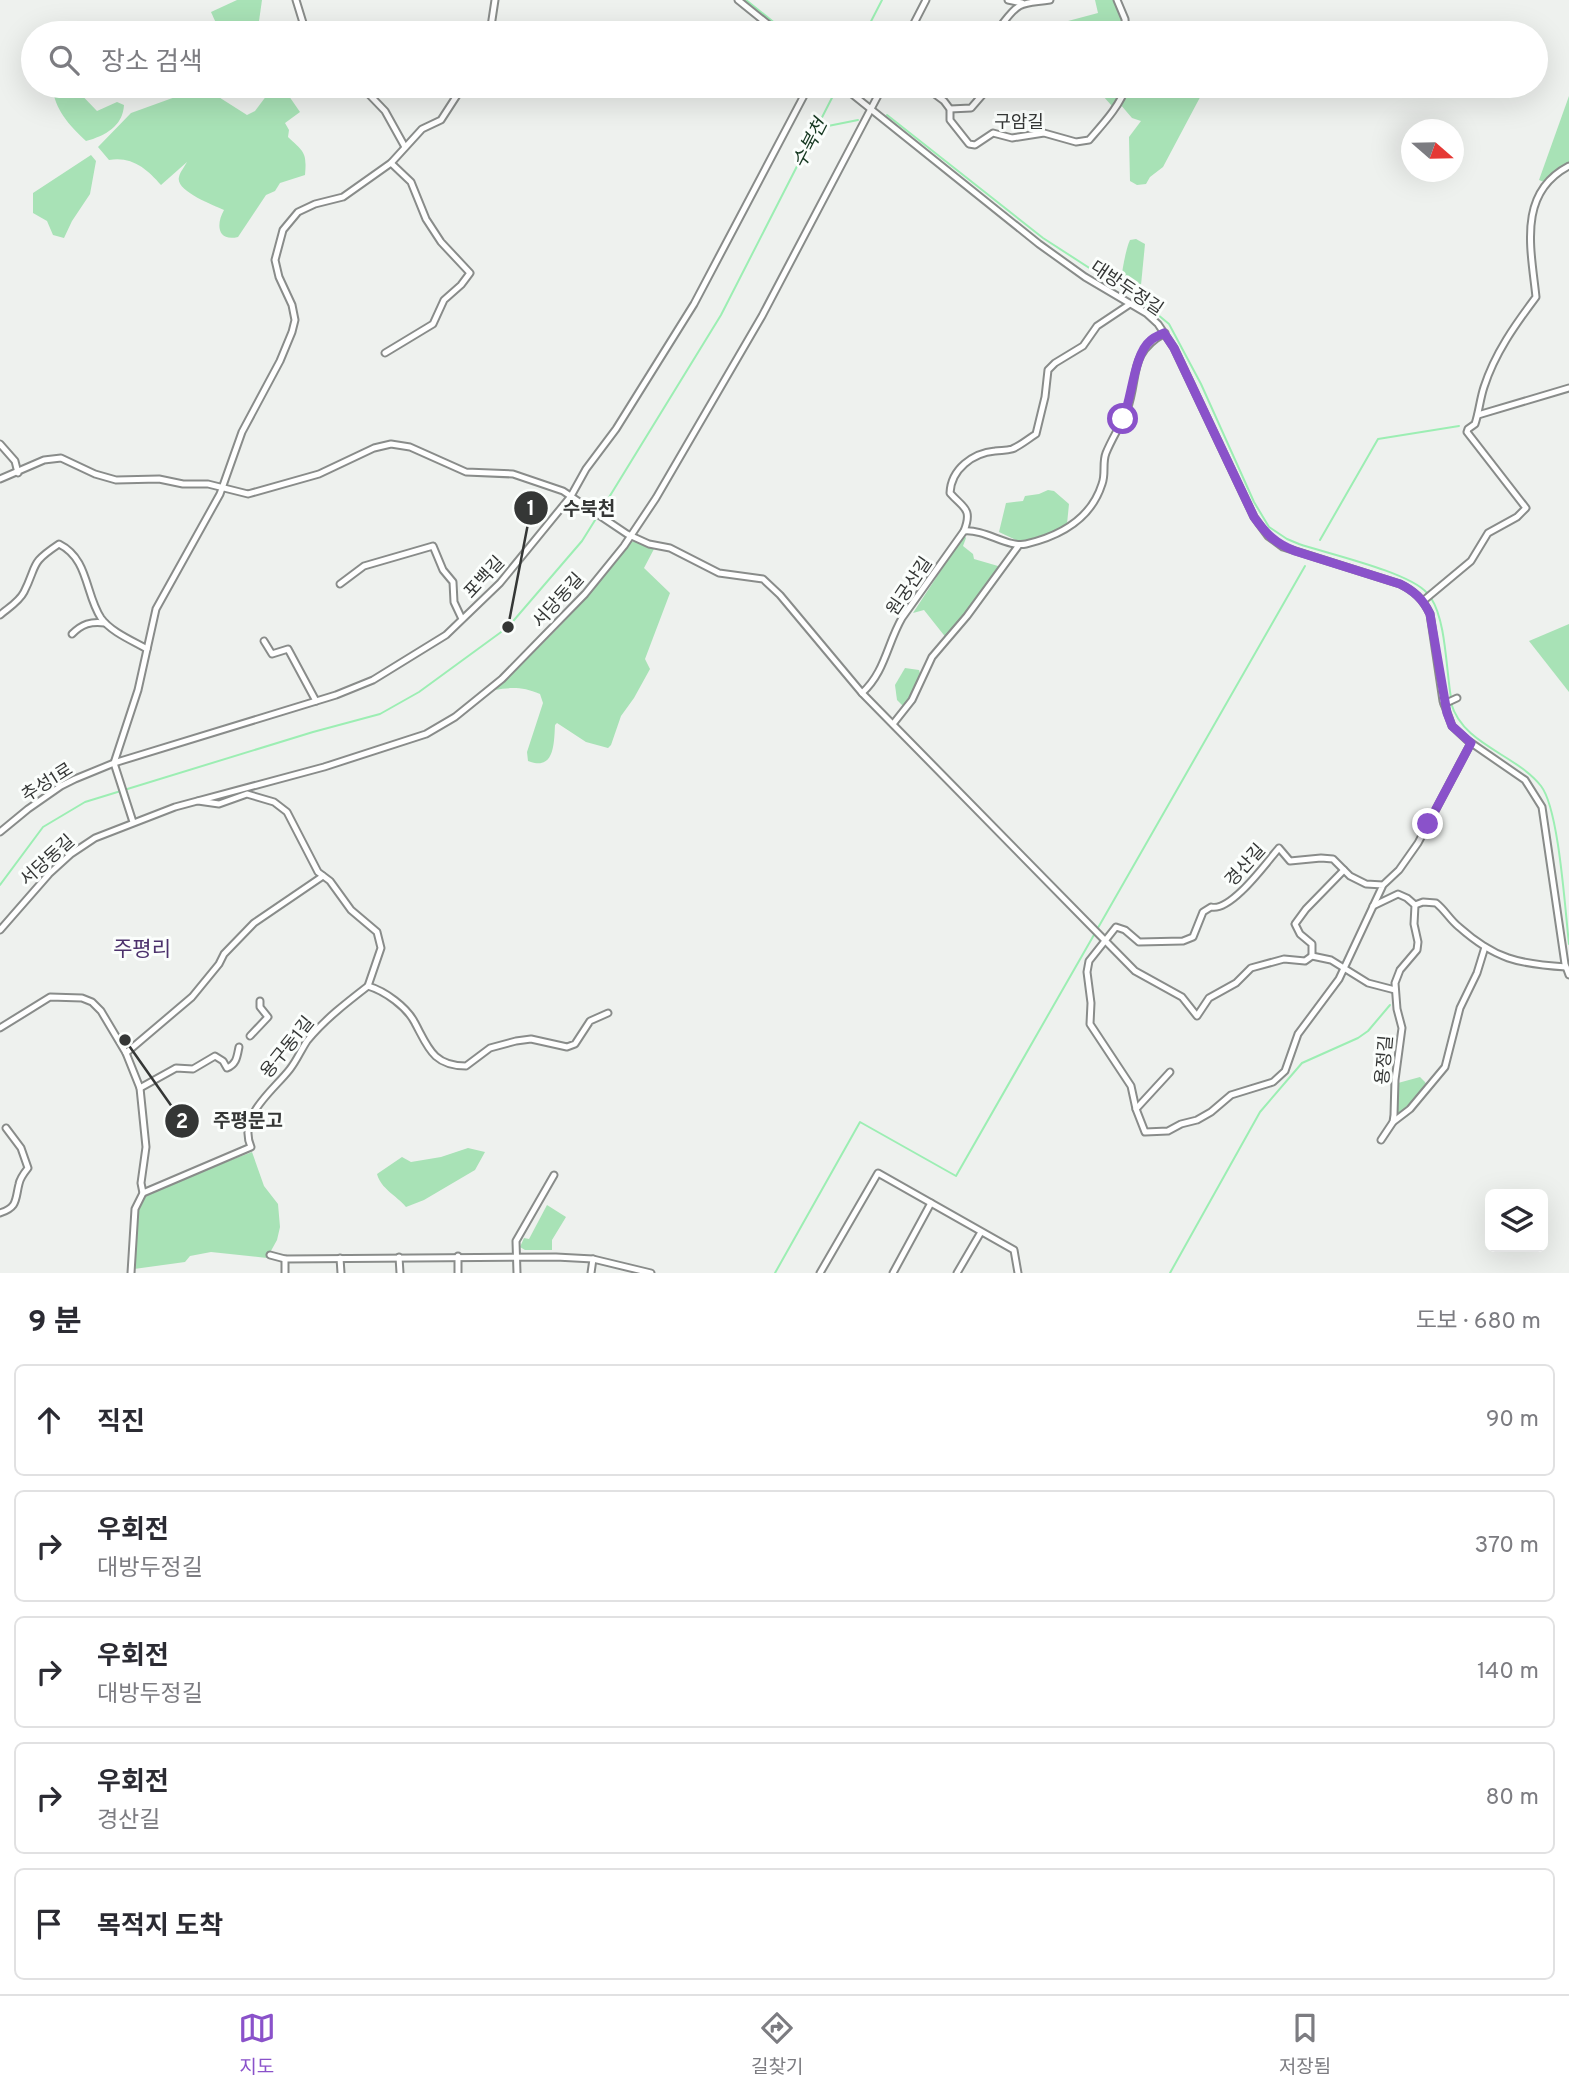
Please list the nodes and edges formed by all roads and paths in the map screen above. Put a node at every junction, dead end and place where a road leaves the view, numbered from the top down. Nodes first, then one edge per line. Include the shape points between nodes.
1 (296, 0) edge
2 (495, 0) edge
3 (738, 0) edge
4 (926, 0) edge
5 (1008, 0) edge
6 (1050, 0) edge
7 (1117, 0) edge
8 (1022, 3) junction
9 (303, 21) edge
10 (492, 21) edge
11 (764, 21) edge
12 (915, 21) edge
13 (1004, 21) edge
14 (1125, 21) edge
15 (373, 98) edge
16 (455, 98) edge
17 (803, 98) edge
18 (856, 98) edge
19 (875, 98) edge
20 (940, 98) edge
21 (980, 98) edge
22 (1120, 98) edge
23 (868, 108) junction
24 (950, 109) junction
25 (405, 147) junction
26 (391, 163) junction
27 (1569, 166) edge
28 (1130, 304) junction
29 (1164, 333) junction
30 (385, 353) dead end
31 (1569, 388) edge
32 (1478, 415) junction
33 (0, 444) edge
34 (18, 473) junction
35 (0, 479) edge
36 (222, 489) junction
37 (574, 498) junction
38 (964, 531) junction
39 (629, 535) junction
40 (1018, 545) junction
41 (340, 584) dead end
42 (1424, 600) junction
43 (0, 615) edge
44 (462, 619) junction
45 (105, 623) junction
46 (72, 634) dead end
47 (264, 641) dead end
48 (147, 649) junction
49 (862, 693) junction
50 (1457, 698) dead end
51 (316, 701) junction
52 (1445, 703) junction
53 (892, 724) junction
54 (1471, 743) junction
55 (115, 766) junction
56 (198, 801) junction
57 (133, 822) junction
58 (0, 832) edge
59 (1344, 870) junction
60 (323, 876) junction
61 (1383, 885) junction
62 (1415, 905) junction
63 (1373, 906) junction
64 (0, 930) edge
65 (1102, 937) junction
66 (1485, 947) junction
67 (1312, 956) junction
68 (1566, 967) junction
69 (1344, 969) junction
70 (1569, 975) edge
71 (368, 986) junction
72 (1395, 990) junction
73 (260, 1000) dead end
74 (608, 1013) dead end
75 (0, 1028) edge
76 (250, 1036) dead end
77 (239, 1046) dead end
78 (126, 1053) junction
79 (1170, 1072) dead end
80 (140, 1088) junction
81 (1136, 1109) junction
82 (1393, 1122) junction
83 (6, 1128) dead end
84 (1381, 1140) dead end
85 (554, 1175) dead end
86 (143, 1193) junction
87 (931, 1203) junction
88 (0, 1213) edge
89 (981, 1232) junction
90 (270, 1255) dead end
91 (458, 1256) junction
92 (516, 1256) junction
93 (400, 1257) junction
94 (340, 1258) junction
95 (285, 1259) junction
96 (593, 1259) junction
97 (131, 1273) edge
98 (285, 1273) edge
99 (341, 1273) edge
100 (400, 1273) edge
101 (458, 1273) edge
102 (517, 1273) edge
103 (591, 1273) edge
104 (651, 1273) edge
105 (820, 1273) edge
106 (893, 1273) edge
107 (957, 1273) edge
108 (1018, 1273) edge

1 - 9 street
2 - 10 street
3 - 11 street
4 - 12 street
5 - 8 street
6 - 8 street
7 - 14 street
8 - 13 street
15 - 25 street
16 - 25 street via 441,120 422,129
17 - 37 street, 포백길 via 694,304 586,470
18 - 23 street, 대방두정길
19 - 23 street, 서당동길
20 - 24 street, 구암길
21 - 24 street, 구암길 via 971,108
22 - 24 street, 구암길 via 1089,140 1079,143 1044,133 1012,138 993,133 980,144 969,144 950,120
23 - 28 street, 대방두정길 via 1039,244
23 - 39 street, 서당동길 via 762,316 690,443
25 - 26 street
26 - 30 street via 411,181 426,219 470,273 444,300 433,324
26 - 36 street via 343,197 298,212 283,230 275,260 295,320 280,361 242,432
27 - 32 street via 1551,180 1533,206 1536,297 1496,357
28 - 29 street, 대방두정길 via 1146,313
28 - 38 street via 1097,326 1083,346 1048,370 1036,434 1009,450 976,456 962,466 950,493 967,510
29 - 40 street via 1148,342 1137,362 1127,410 1105,457 1104,480 1089,507 1068,528
29 - 42 street, 대방두정길 via 1254,517 1268,536 1283,547 1400,584
31 - 32 street
32 - 42 street via 1467,435 1526,508 1488,533 1471,561
33 - 34 street via 15,461
34 - 35 street
34 - 36 street via 44,460 61,458 117,480 159,479
36 - 37 street via 255,492 319,474 391,444 410,447 466,472 513,474
36 - 48 street via 160,600
37 - 39 street
37 - 44 street, 포백길
38 - 40 street
38 - 49 street, 원궁산길 via 902,618 881,670
39 - 49 street via 670,548 719,573 764,579
39 - 56 street, 서당동길 via 553,628 455,718 398,744
40 - 53 street via 932,657 912,700
41 - 44 street via 364,566 433,546 453,582 454,602
42 - 52 street
43 - 45 street via 24,592 39,557 59,544 77,558
44 - 51 street, 포백길 via 446,635 373,680
45 - 46 street via 84,624
45 - 48 street
47 - 51 street via 272,654 288,649
48 - 55 street
49 - 53 street
50 - 52 street
51 - 55 street, 포백길
52 - 54 street via 1452,726
53 - 65 street
54 - 61 street via 1418,844
54 - 68 street via 1525,780 1539,799
55 - 57 street
55 - 58 street, 추성1로 via 61,786
56 - 57 street, 서당동길
56 - 60 street via 219,804 247,794 274,802 287,812
57 - 64 street, 서당동길 via 71,854
59 - 61 street, 경산길 via 1366,884
59 - 65 street, 경산길 via 1333,859 1290,861 1279,848 1231,901 1203,912 1192,937 1139,942 1116,927
59 - 67 street via 1295,924 1312,944
60 - 71 street via 380,939
60 - 78 street via 254,923 192,998
61 - 63 street
62 - 63 street via 1398,894
62 - 66 street via 1436,903
62 - 72 street via 1418,947 1400,970
63 - 69 street
65 - 67 street via 1135,971 1182,998 1197,1016 1209,998 1251,968 1284,959 1305,961
65 - 81 street via 1087,972 1090,1024 1131,1086
66 - 68 street via 1519,963
66 - 82 street via 1460,1008 1445,1067
67 - 69 street
68 - 70 street
69 - 72 street via 1368,983
69 - 81 street via 1301,1027 1287,1067 1273,1082 1231,1095 1211,1112 1168,1132 1145,1132
71 - 74 street via 403,1008 433,1055 453,1066 466,1066 490,1048 516,1041 531,1039 567,1047 575,1044 590,1021
71 - 86 street, 용구동1길 via 317,1030 266,1095 249,1124 251,1147
72 - 82 street, 용정길 via 1402,1028
73 - 76 street, 용구동1길 via 268,1017
75 - 78 street via 50,997 82,998 102,1011
77 - 80 street, 용구동1길 via 233,1066 227,1068 215,1056 193,1069 176,1068
78 - 80 street
79 - 81 street
80 - 86 street via 146,1147
82 - 84 street, 용정길
83 - 88 street via 21,1148 28,1168 16,1202
85 - 92 street via 516,1241
86 - 97 street via 135,1209
87 - 89 street
87 - 105 street via 878,1172
87 - 106 street
89 - 107 street
89 - 108 street via 1014,1250
90 - 95 street
91 - 92 street
91 - 93 street
91 - 101 street
92 - 96 street
92 - 102 street
93 - 94 street
93 - 100 street
94 - 95 street
94 - 99 street
95 - 98 street
96 - 103 street
96 - 104 street

